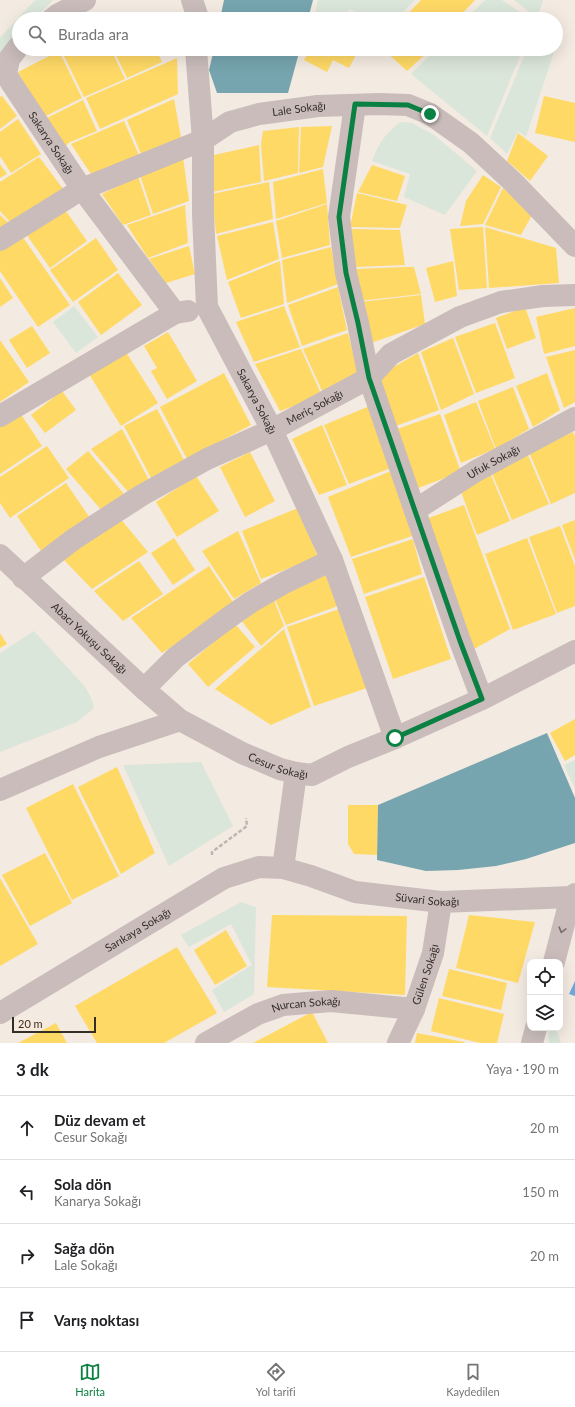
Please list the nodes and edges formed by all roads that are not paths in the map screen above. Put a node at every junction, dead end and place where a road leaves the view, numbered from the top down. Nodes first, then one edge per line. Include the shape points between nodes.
1 (85, 0) edge
2 (192, 0) edge
3 (63, 12) edge
4 (196, 12) edge
5 (12, 55) edge
6 (197, 56) edge
7 (355, 104) junction
8 (203, 140) junction
9 (82, 189) junction
10 (0, 240) edge
11 (575, 246) edge
12 (575, 295) edge
13 (206, 307) junction
14 (175, 313) junction
15 (369, 378) junction
16 (0, 416) edge
17 (575, 418) edge
18 (272, 430) junction
19 (415, 510) junction
20 (0, 555) edge
21 (332, 560) junction
22 (23, 578) junction
23 (575, 651) edge
24 (144, 689) junction
25 (482, 699) junction
26 (180, 720) junction
27 (395, 738) junction
28 (296, 773) junction
29 (0, 790) edge
30 (282, 868) junction
31 (573, 895) edge
32 (441, 902) junction
33 (555, 959) edge
34 (414, 1009) junction
35 (0, 1013) edge
36 (535, 1031) edge
37 (206, 1043) edge
38 (398, 1043) edge
39 (532, 1043) edge

1 - 3 street
2 - 4 street
5 - 9 street, Sakarya Sokağı via 6,74
6 - 8 street, Sakarya Sokağı
7 - 8 street, Lale Sokağı via 260,114 230,122
7 - 11 street, Lale Sokağı via 408,105 430,114 471,143
7 - 15 street via 339,217 346,273
8 - 9 street, Lale Sokağı
8 - 13 street, Sakarya Sokağı
9 - 10 street, Lale Sokağı
9 - 14 street, Sakarya Sokağı
12 - 15 street, Meriç Sokağı via 543,296 501,302 460,317 391,354
13 - 14 street
13 - 18 street, Sakarya Sokağı
14 - 16 street
15 - 18 street, Meriç Sokağı
15 - 19 street
17 - 19 street, Ufuk Sokağı via 476,471
18 - 21 street, Sakarya Sokağı
18 - 22 street, Meriç Sokağı via 207,458 148,492 74,539
19 - 25 street
20 - 22 street, Abacı Yokuşu Sokağı
21 - 24 street via 251,602 176,657
21 - 27 street, Sakarya Sokağı
22 - 24 street, Abacı Yokuşu Sokağı
23 - 25 street, Cesur Sokağı
24 - 26 street, Abacı Yokuşu Sokağı
25 - 27 street, Cesur Sokağı
26 - 28 street, Cesur Sokağı via 242,753
26 - 29 street via 99,747
27 - 28 street, Cesur Sokağı via 312,775
28 - 30 street
30 - 32 street, Süvari Sokağı via 355,892
30 - 35 street, Sarıkaya Sokağı via 259,867 224,878
31 - 32 street, Süvari Sokağı
31 -> 33 street
32 - 34 street, Gülen Sokağı via 433,953
34 - 37 street, Nurcan Sokağı via 331,1001 283,1005 258,1014
34 - 38 street, Gülen Sokağı
36 - 39 street

